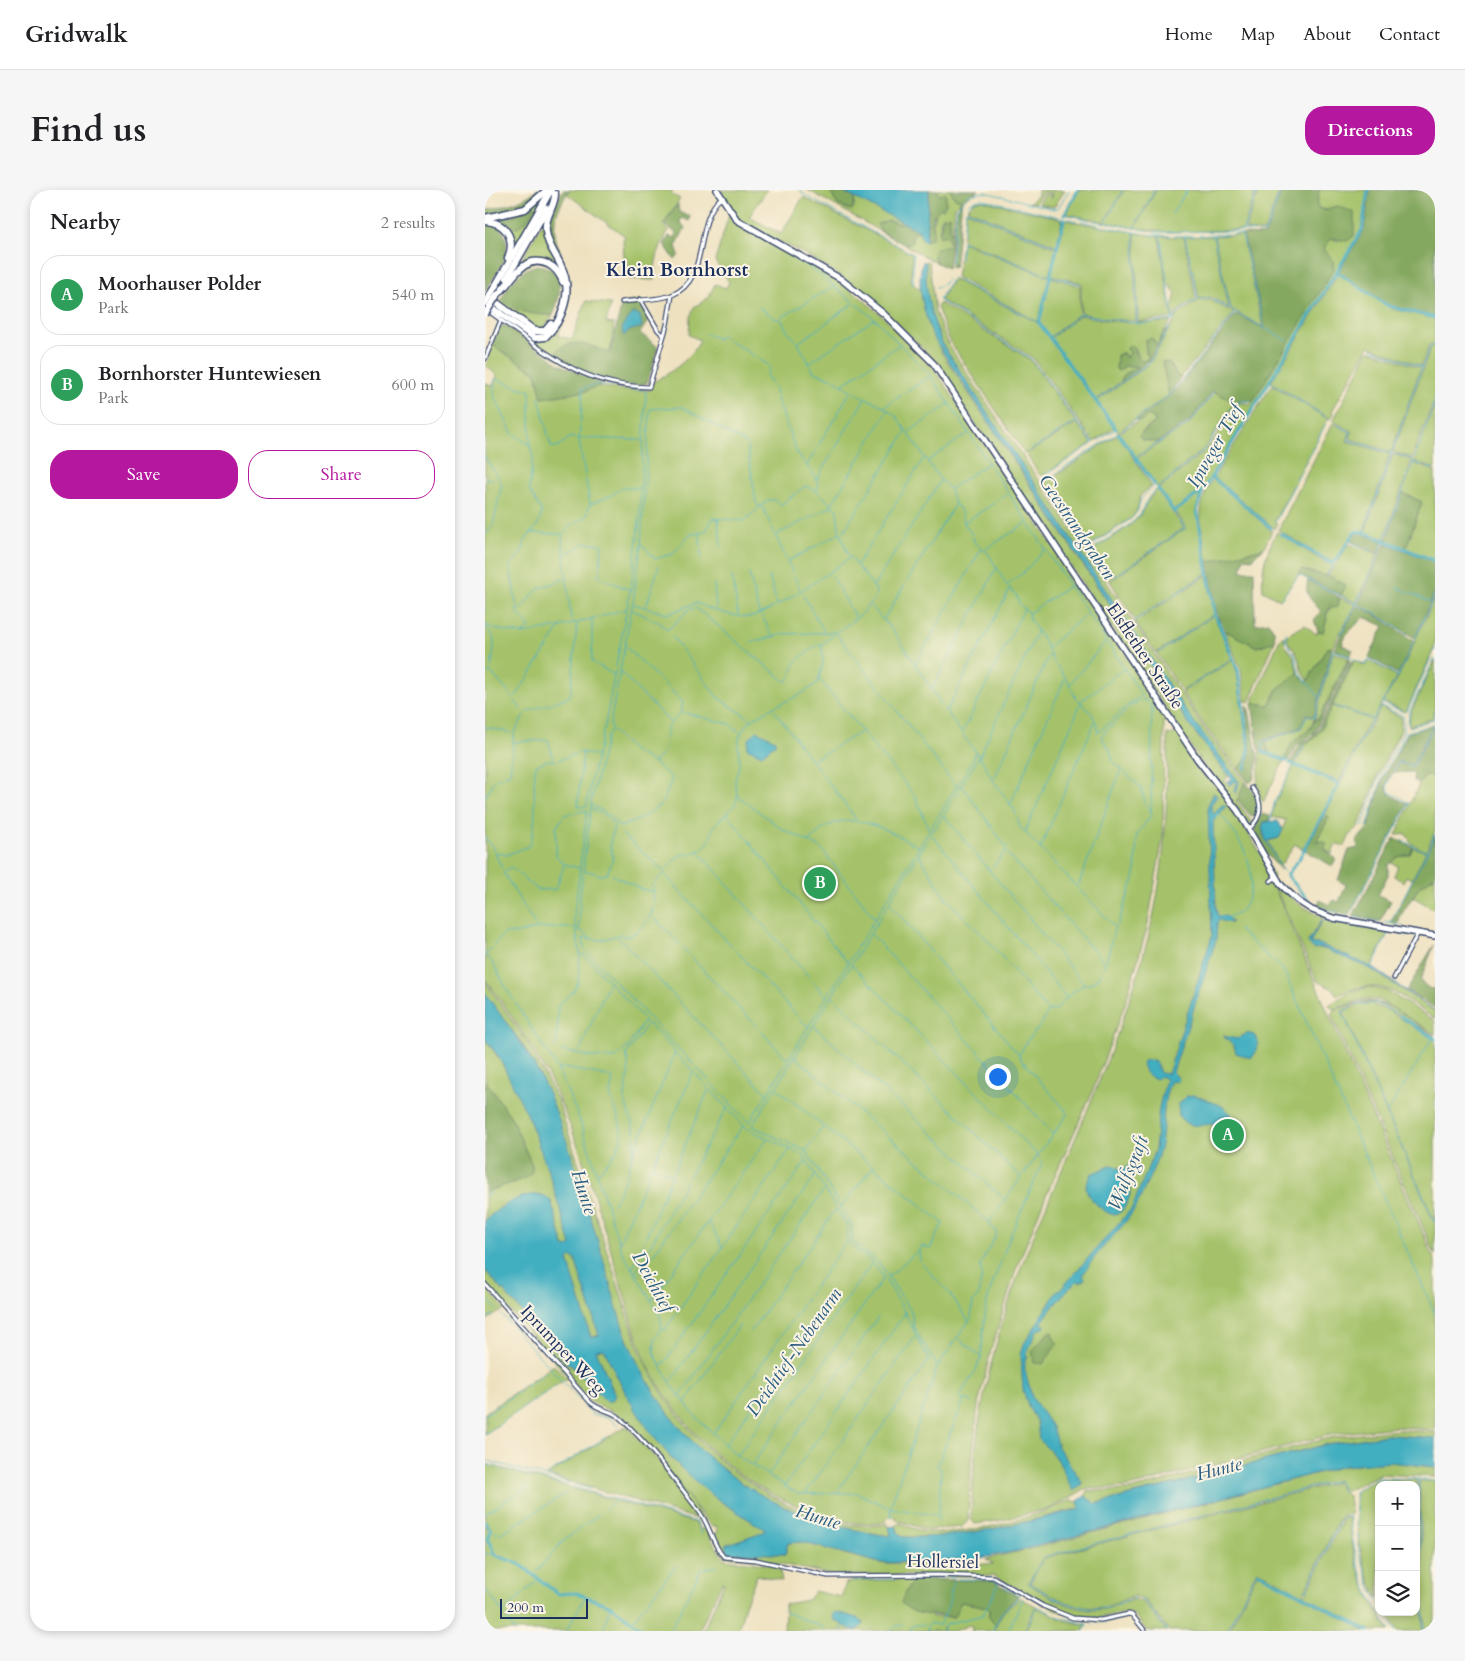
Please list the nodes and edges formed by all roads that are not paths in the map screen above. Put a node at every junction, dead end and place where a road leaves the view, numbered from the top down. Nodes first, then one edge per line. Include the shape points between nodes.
1 (547, 190) edge
2 (717, 190) edge
3 (555, 191) edge
4 (721, 198) junction
5 (485, 219) edge
6 (499, 286) junction
7 (671, 295) junction
8 (641, 299) junction
9 (622, 302) dead end
10 (490, 306) edge
11 (485, 314) edge
12 (501, 320) junction
13 (663, 335) junction
14 (485, 359) edge
15 (1252, 788) dead end
16 (1248, 829) junction
17 (1418, 933) junction
18 (1435, 936) edge
19 (1394, 978) dead end
20 (485, 1284) edge
21 (724, 1557) joint
22 (1145, 1631) edge

1 - 5 highway via 525,209
2 - 4 main road, Elsflether Straße
3 - 6 highway
3 - 10 highway via 545,231 565,278 567,292 561,314 547,336 537,339
4 - 7 street via 707,224 694,270 688,281
4 - 16 main road, Elsflether Straße via 740,222 828,270 869,300 934,364 1198,760
5 - 6 highway via 503,226 511,240 511,250
6 - 10 highway, bridge
6 - 10 highway via 520,269 537,262 548,265 557,270 562,280 559,312 541,332
6 - 11 highway, bridge
7 - 8 street
7 - 13 street
8 - 9 street
8 - 13 street
10 - 12 street
12 - 13 street via 557,362 582,375 621,385 649,387
12 - 14 street
15 - 16 street via 1260,810
16 - 17 main road, Elsflether Straße via 1273,878 1291,896 1321,914
17 - 18 main road, Elsflether Straße
17 - 19 street
20 - 21 street, Iprumper Weg via 590,1402 619,1417 652,1452 704,1518
21 - 22 street, Hollersiel via 756,1560 828,1576 993,1577 1057,1612 1091,1621 1129,1614

